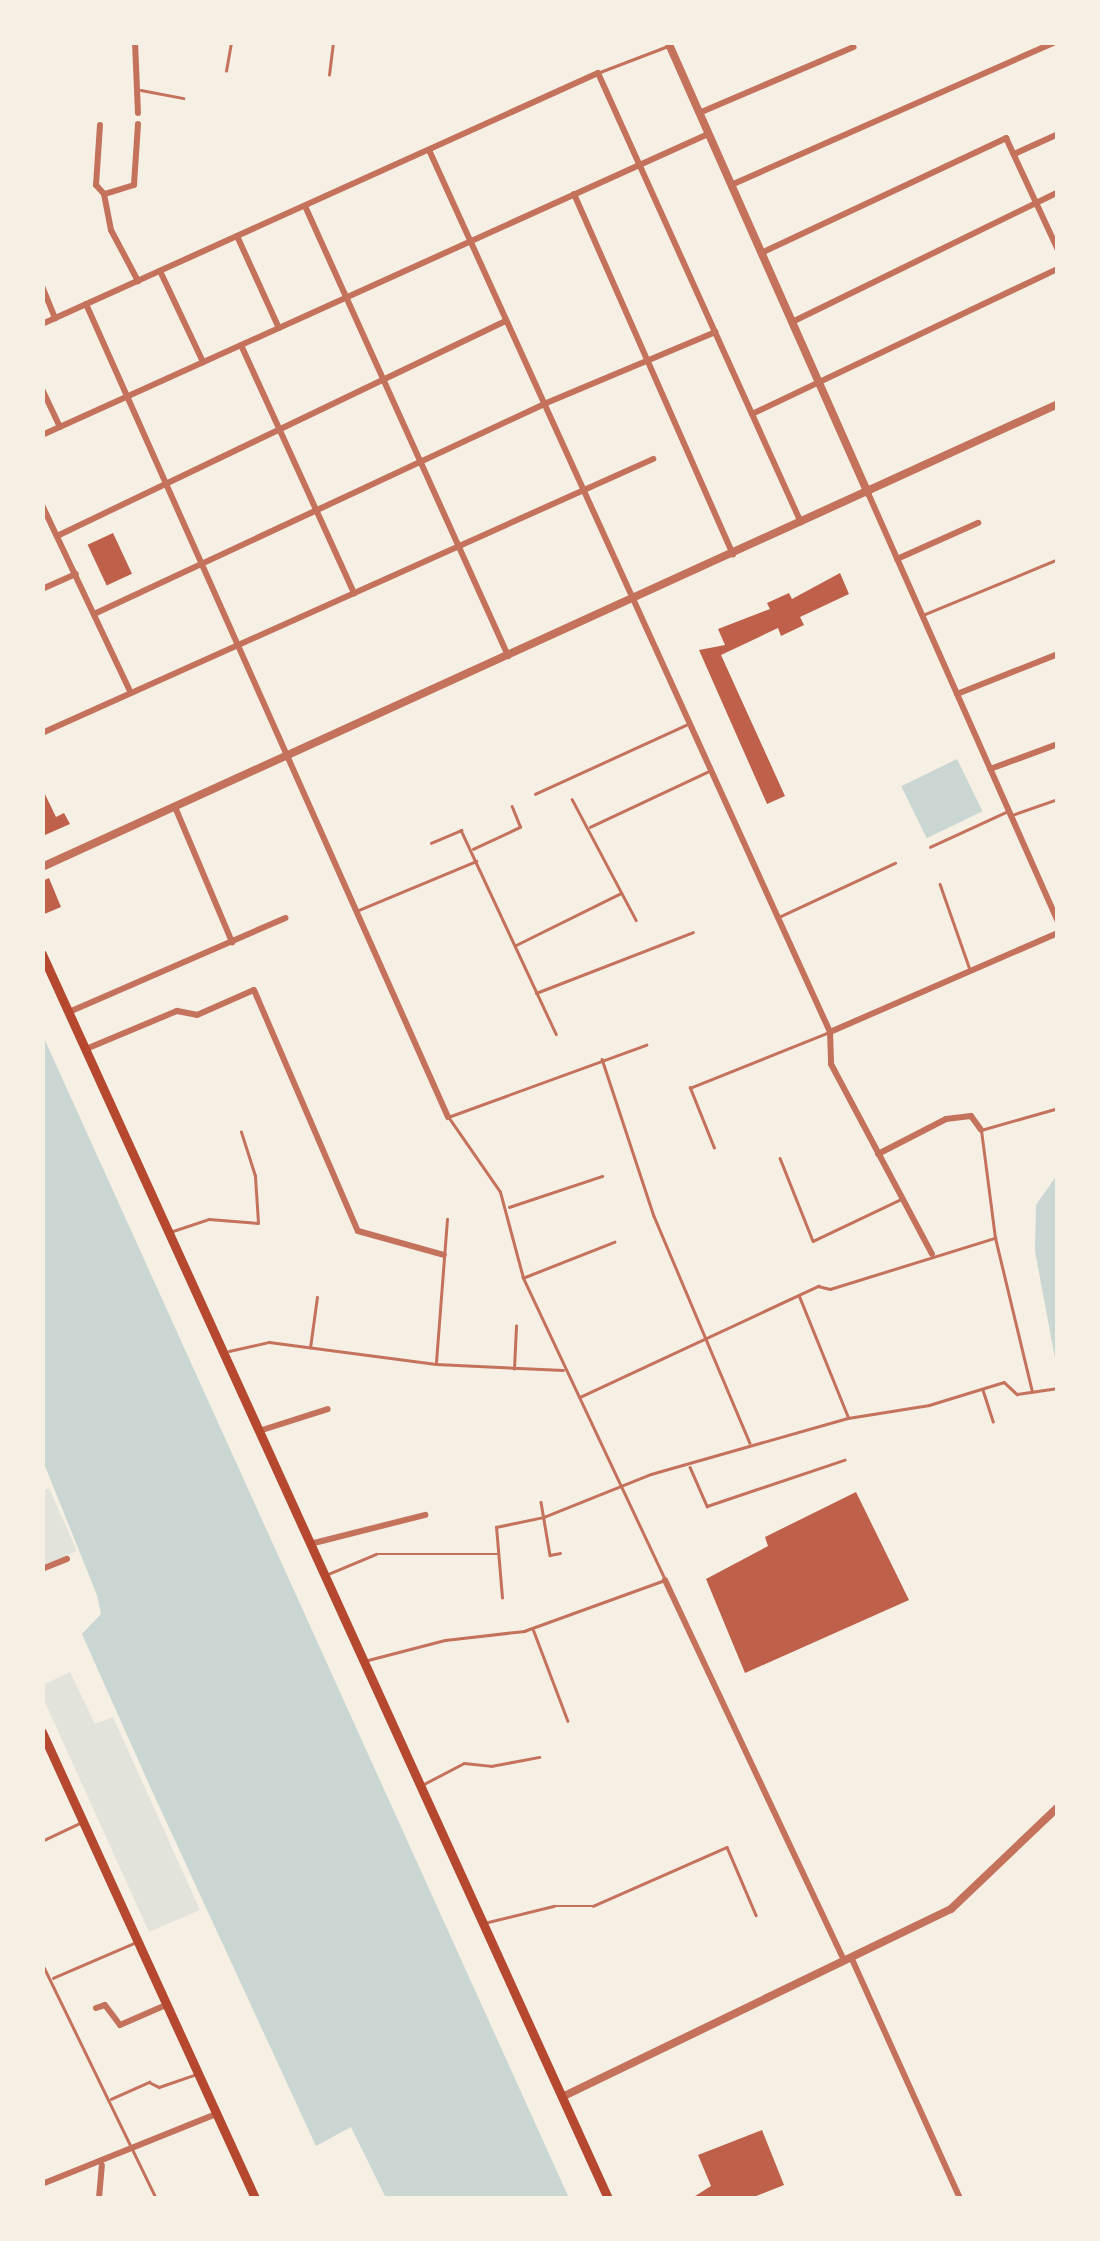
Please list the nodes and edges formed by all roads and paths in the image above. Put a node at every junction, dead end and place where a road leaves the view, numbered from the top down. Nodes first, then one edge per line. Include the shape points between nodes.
1 (135, 42) edge
2 (232, 42) edge
3 (333, 42) edge
4 (367, 42) edge
5 (375, 42) edge
6 (1054, 42) edge
7 (668, 44) edge
8 (854, 47) dead end
9 (226, 71) dead end
10 (598, 73) junction
11 (329, 75) dead end
12 (136, 89) junction
13 (183, 98) dead end
14 (138, 113) dead end
15 (699, 113) junction
16 (138, 124) dead end
17 (100, 125) dead end
18 (708, 134) junction
19 (1058, 134) edge
20 (428, 150) junction
21 (1014, 154) junction
22 (640, 164) junction
23 (731, 185) junction
24 (1058, 192) edge
25 (104, 194) junction
26 (574, 194) junction
27 (1036, 203) junction
28 (304, 206) junction
29 (236, 236) junction
30 (470, 241) junction
31 (1058, 250) edge
32 (761, 252) junction
33 (1058, 270) edge
34 (160, 271) junction
35 (138, 281) junction
36 (42, 286) edge
37 (346, 298) junction
38 (86, 304) junction
39 (55, 318) junction
40 (506, 322) junction
41 (792, 322) junction
42 (42, 324) edge
43 (279, 328) junction
44 (715, 332) junction
45 (241, 345) junction
46 (648, 360) junction
47 (203, 362) junction
48 (384, 380) junction
49 (819, 384) junction
50 (42, 390) edge
51 (128, 396) junction
52 (544, 404) junction
53 (1058, 404) edge
54 (752, 414) junction
55 (60, 427) junction
56 (280, 430) junction
57 (42, 435) edge
58 (653, 459) dead end
59 (420, 461) junction
60 (168, 483) junction
61 (583, 490) junction
62 (868, 493) junction
63 (42, 505) edge
64 (317, 511) junction
65 (978, 522) dead end
66 (801, 523) junction
67 (58, 536) junction
68 (458, 546) junction
69 (734, 554) junction
70 (897, 559) junction
71 (1058, 560) edge
72 (204, 562) junction
73 (76, 574) junction
74 (42, 589) edge
75 (354, 593) junction
76 (633, 599) junction
77 (94, 614) junction
78 (922, 616) junction
79 (241, 644) junction
80 (1058, 654) edge
81 (508, 656) junction
82 (131, 693) junction
83 (956, 694) junction
84 (689, 724) junction
85 (42, 733) edge
86 (1058, 744) edge
87 (291, 754) junction
88 (990, 769) junction
89 (710, 770) junction
90 (535, 794) dead end
91 (572, 799) dead end
92 (1058, 799) edge
93 (175, 807) junction
94 (512, 807) dead end
95 (1010, 813) junction
96 (589, 828) junction
97 (431, 844) dead end
98 (930, 847) dead end
99 (472, 850) junction
100 (477, 861) junction
101 (896, 863) dead end
102 (42, 867) edge
103 (940, 884) dead end
104 (622, 892) junction
105 (1058, 898) edge
106 (1048, 901) junction
107 (357, 911) junction
108 (778, 917) junction
109 (284, 918) dead end
110 (636, 920) dead end
111 (1058, 922) edge
112 (692, 932) dead end
113 (1058, 933) edge
114 (232, 942) junction
115 (514, 945) junction
116 (42, 954) edge
117 (970, 971) junction
118 (534, 994) junction
119 (69, 1012) junction
120 (830, 1032) junction
121 (556, 1034) dead end
122 (646, 1046) dead end
123 (86, 1049) junction
124 (602, 1059) junction
125 (1058, 1108) edge
126 (448, 1116) junction
127 (981, 1130) junction
128 (241, 1132) dead end
129 (714, 1148) dead end
130 (878, 1154) junction
131 (780, 1158) dead end
132 (602, 1176) dead end
133 (902, 1199) junction
134 (507, 1208) junction
135 (447, 1218) dead end
136 (169, 1232) junction
137 (995, 1238) junction
138 (614, 1242) dead end
139 (932, 1254) junction
140 (444, 1255) junction
141 (523, 1278) junction
142 (799, 1296) junction
143 (316, 1297) dead end
144 (516, 1326) dead end
145 (705, 1338) junction
146 (310, 1349) junction
147 (223, 1352) junction
148 (436, 1364) junction
149 (514, 1370) junction
150 (564, 1370) junction
151 (983, 1388) junction
152 (1058, 1388) edge
153 (1032, 1392) junction
154 (578, 1398) junction
155 (328, 1409) dead end
156 (848, 1418) junction
157 (994, 1421) dead end
158 (259, 1431) junction
159 (751, 1444) junction
160 (844, 1460) dead end
161 (690, 1466) junction
162 (622, 1490) junction
163 (541, 1502) dead end
164 (425, 1515) dead end
165 (544, 1518) junction
166 (310, 1544) junction
167 (560, 1553) dead end
168 (499, 1554) junction
169 (67, 1559) dead end
170 (42, 1569) edge
171 (325, 1576) junction
172 (665, 1580) junction
173 (502, 1598) dead end
174 (532, 1628) junction
175 (364, 1662) junction
176 (568, 1721) dead end
177 (42, 1732) edge
178 (539, 1757) dead end
179 (420, 1786) junction
180 (1058, 1807) edge
181 (83, 1822) junction
182 (42, 1842) edge
183 (756, 1914) dead end
184 (483, 1923) junction
185 (138, 1941) junction
186 (848, 1959) junction
187 (42, 1963) edge
188 (53, 1978) junction
189 (166, 2005) junction
190 (96, 2008) dead end
191 (198, 2074) junction
192 (562, 2096) junction
193 (108, 2100) junction
194 (216, 2114) junction
195 (133, 2149) junction
196 (102, 2164) junction
197 (42, 2184) edge
198 (99, 2198) edge
199 (156, 2198) edge
200 (255, 2198) edge
201 (608, 2198) edge
202 (960, 2198) edge

1 - 12 street
2 - 9 lane
3 - 11 lane
4 - 5 lane
6 - 23 street
7 - 10 lane
7 - 15 street
8 - 15 street
10 - 20 street
10 - 22 street
12 - 13 lane
12 - 14 street
15 - 18 street
16 - 25 street via 134,186
17 - 25 street via 96,186
18 - 22 street
18 - 23 street
19 - 21 street
20 - 28 street
20 - 30 street
21 - 27 street
21 - 32 street via 1006,138
22 - 26 street
22 - 44 street
23 - 32 street
24 - 27 street
25 - 35 street via 111,230
26 - 30 street
26 - 46 street
27 - 31 street
27 - 41 street
28 - 29 street
28 - 37 street
29 - 34 street
29 - 43 street
30 - 37 street
30 - 40 street
32 - 41 street
33 - 49 street
34 - 35 street
34 - 47 street
35 - 38 street
36 - 39 street
37 - 43 street
37 - 48 street
38 - 39 street
38 - 51 street
39 - 42 street
40 - 48 street
40 - 52 street
41 - 49 street
43 - 45 street
44 - 46 street
44 - 54 street
45 - 47 street
45 - 56 street
46 - 52 street
46 - 69 street
47 - 51 street
48 - 56 street
48 - 59 street
49 - 54 street
49 - 62 street
50 - 55 street
51 - 55 street
51 - 60 street
52 - 59 street
52 - 61 street
53 - 62 street
54 - 66 street
55 - 57 street
56 - 60 street
56 - 64 street
58 - 61 street
59 - 64 street
59 - 68 street
60 - 67 street
60 - 72 street
61 - 68 street
61 - 76 street
62 - 66 street
62 - 70 street
63 - 67 street
64 - 72 street
64 - 75 street
65 - 70 street
66 - 69 street
67 - 73 street
68 - 75 street
68 - 81 street
69 - 76 street
70 - 78 street
71 - 78 lane
72 - 77 street
72 - 79 street
73 - 74 street
73 - 77 street
75 - 79 street
76 - 81 street
76 - 84 street
77 - 82 street
78 - 83 street
79 - 82 street
79 - 87 street
80 - 83 street
81 - 87 street
82 - 85 street
83 - 88 street
84 - 89 street
84 - 90 lane
86 - 88 street
87 - 93 street
87 - 107 street
88 - 95 street
89 - 96 lane
89 - 108 street
91 - 96 lane
92 - 95 lane
93 - 102 street
93 - 114 street
94 - 99 lane via 520,827
95 - 98 lane
95 - 106 street
96 - 104 lane
97 - 99 lane via 461,830
99 - 100 lane
100 - 107 lane
100 - 115 lane
101 - 108 lane
103 - 117 lane
104 - 110 lane
104 - 115 lane
105 - 106 street
106 - 111 street
107 - 126 street
108 - 120 street
109 - 114 street
112 - 118 lane
113 - 117 street
114 - 119 street
115 - 118 lane
116 - 119 main road
117 - 120 street
118 - 121 lane
119 - 123 main road
120 - 129 lane via 690,1088
120 - 130 street via 831,1064
122 - 124 lane
123 - 136 main road
123 - 140 street via 177,1010 197,1015 254,990 358,1231
124 - 126 lane
124 - 145 lane via 654,1216
125 - 127 lane
126 - 134 lane
127 - 130 street via 971,1116
127 - 137 lane
128 - 136 lane via 258,1224 208,1220
130 - 133 street
131 - 133 lane via 813,1241
132 - 134 lane
133 - 139 street
134 - 141 lane
135 - 140 lane
136 - 147 main road
137 - 139 lane
137 - 153 lane
138 - 141 lane
139 - 142 lane
140 - 148 lane
141 - 150 lane
142 - 145 lane
142 - 156 lane
143 - 146 lane
144 - 149 lane
145 - 154 lane
145 - 159 lane
146 - 147 lane via 269,1342
146 - 148 lane
147 - 158 main road
148 - 149 lane
149 - 150 lane
150 - 154 lane
151 - 153 lane via 1004,1382 1017,1394
151 - 156 lane
151 - 157 lane
152 - 153 lane
154 - 162 lane
155 - 158 street
156 - 159 lane
158 - 166 main road
159 - 161 lane
160 - 161 lane via 707,1506
161 - 162 lane via 650,1474
162 - 165 lane
162 - 172 lane
163 - 165 lane
164 - 166 street
165 - 167 lane via 550,1555
165 - 168 lane via 496,1527
166 - 171 main road
168 - 171 lane via 376,1554
168 - 173 lane
169 - 170 street
171 - 175 main road
172 - 174 lane
172 - 186 street
174 - 175 lane via 445,1640
174 - 176 lane
175 - 179 main road
177 - 181 main road
178 - 179 lane via 491,1766 464,1763
179 - 184 main road
180 - 186 street via 966,1898
181 - 182 lane
181 - 185 main road
183 - 184 lane via 727,1848 594,1906 554,1906
184 - 192 main road
185 - 188 lane
185 - 189 main road
186 - 192 street
186 - 202 street
187 - 188 lane
188 - 193 lane
189 - 190 street via 120,2025 105,2005
189 - 191 main road
191 - 193 lane via 159,2087 149,2082
191 - 194 main road
192 - 201 main road
193 - 195 lane
194 - 195 street
194 - 200 main road
195 - 196 street
195 - 199 lane
196 - 197 street
196 - 198 street

